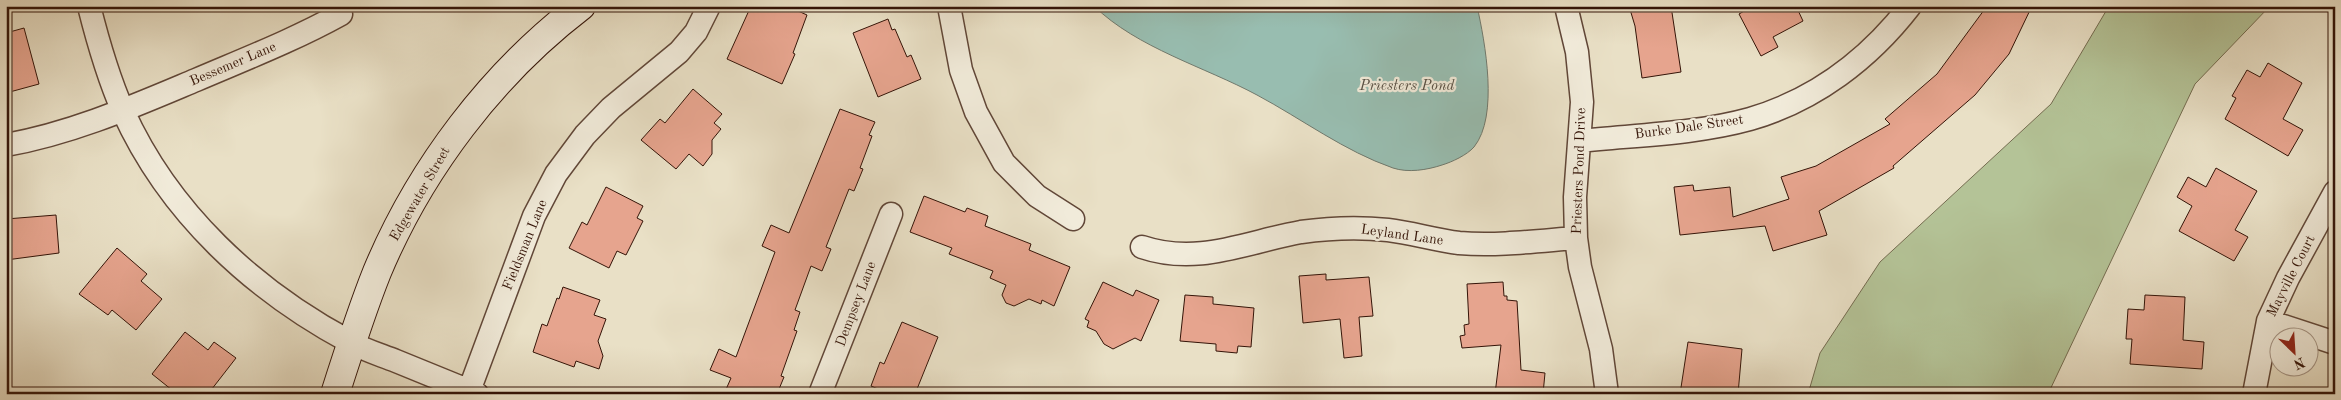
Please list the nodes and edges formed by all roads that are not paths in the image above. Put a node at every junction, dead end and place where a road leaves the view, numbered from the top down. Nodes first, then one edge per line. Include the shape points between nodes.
1 (88, 6) edge
2 (580, 6) edge
3 (709, 6) edge
4 (949, 6) edge
5 (1566, 6) edge
6 (1910, 6) edge
7 (341, 14) dead end
8 (123, 111) junction
9 (1580, 141) junction
10 (6, 145) edge
11 (2335, 192) edge
12 (891, 214) dead end
13 (1073, 219) dead end
14 (1576, 238) junction
15 (1142, 247) dead end
16 (2268, 321) junction
17 (352, 343) junction
18 (2335, 343) edge
19 (473, 392) edge
20 (334, 394) edge
21 (820, 394) edge
22 (1607, 394) edge
23 (2254, 394) edge

1 - 8 street via 102,59
2 - 17 street, Edgewater Street via 516,63 472,112 435,164 402,220 378,272
3 - 19 street, Fieldsman Lane via 696,32 680,52 611,108 585,135 556,174 534,216
4 - 13 street via 961,70 976,112 1004,162 1037,196
5 - 9 street, Priesters Pond Drive via 1577,52 1582,102
6 - 9 street, Burke Dale Street via 1860,60 1824,86 1787,106 1751,119 1708,128
7 - 8 street, Bessemer Lane via 302,36
8 - 10 street, Bessemer Lane via 41,139
8 - 17 street via 166,186 203,231 242,270 288,306
9 - 14 street, Priesters Pond Drive via 1575,197
11 - 16 street, Mayville Court
12 - 21 street, Dempsey Lane
14 - 15 street, Leyland Lane via 1502,244 1458,243 1389,230 1345,228 1301,232 1201,255 1158,252
14 - 22 street, Priesters Pond Drive via 1601,349
16 - 18 street
16 - 23 street, Mayville Court
17 - 19 street
17 - 20 street, Edgewater Street

